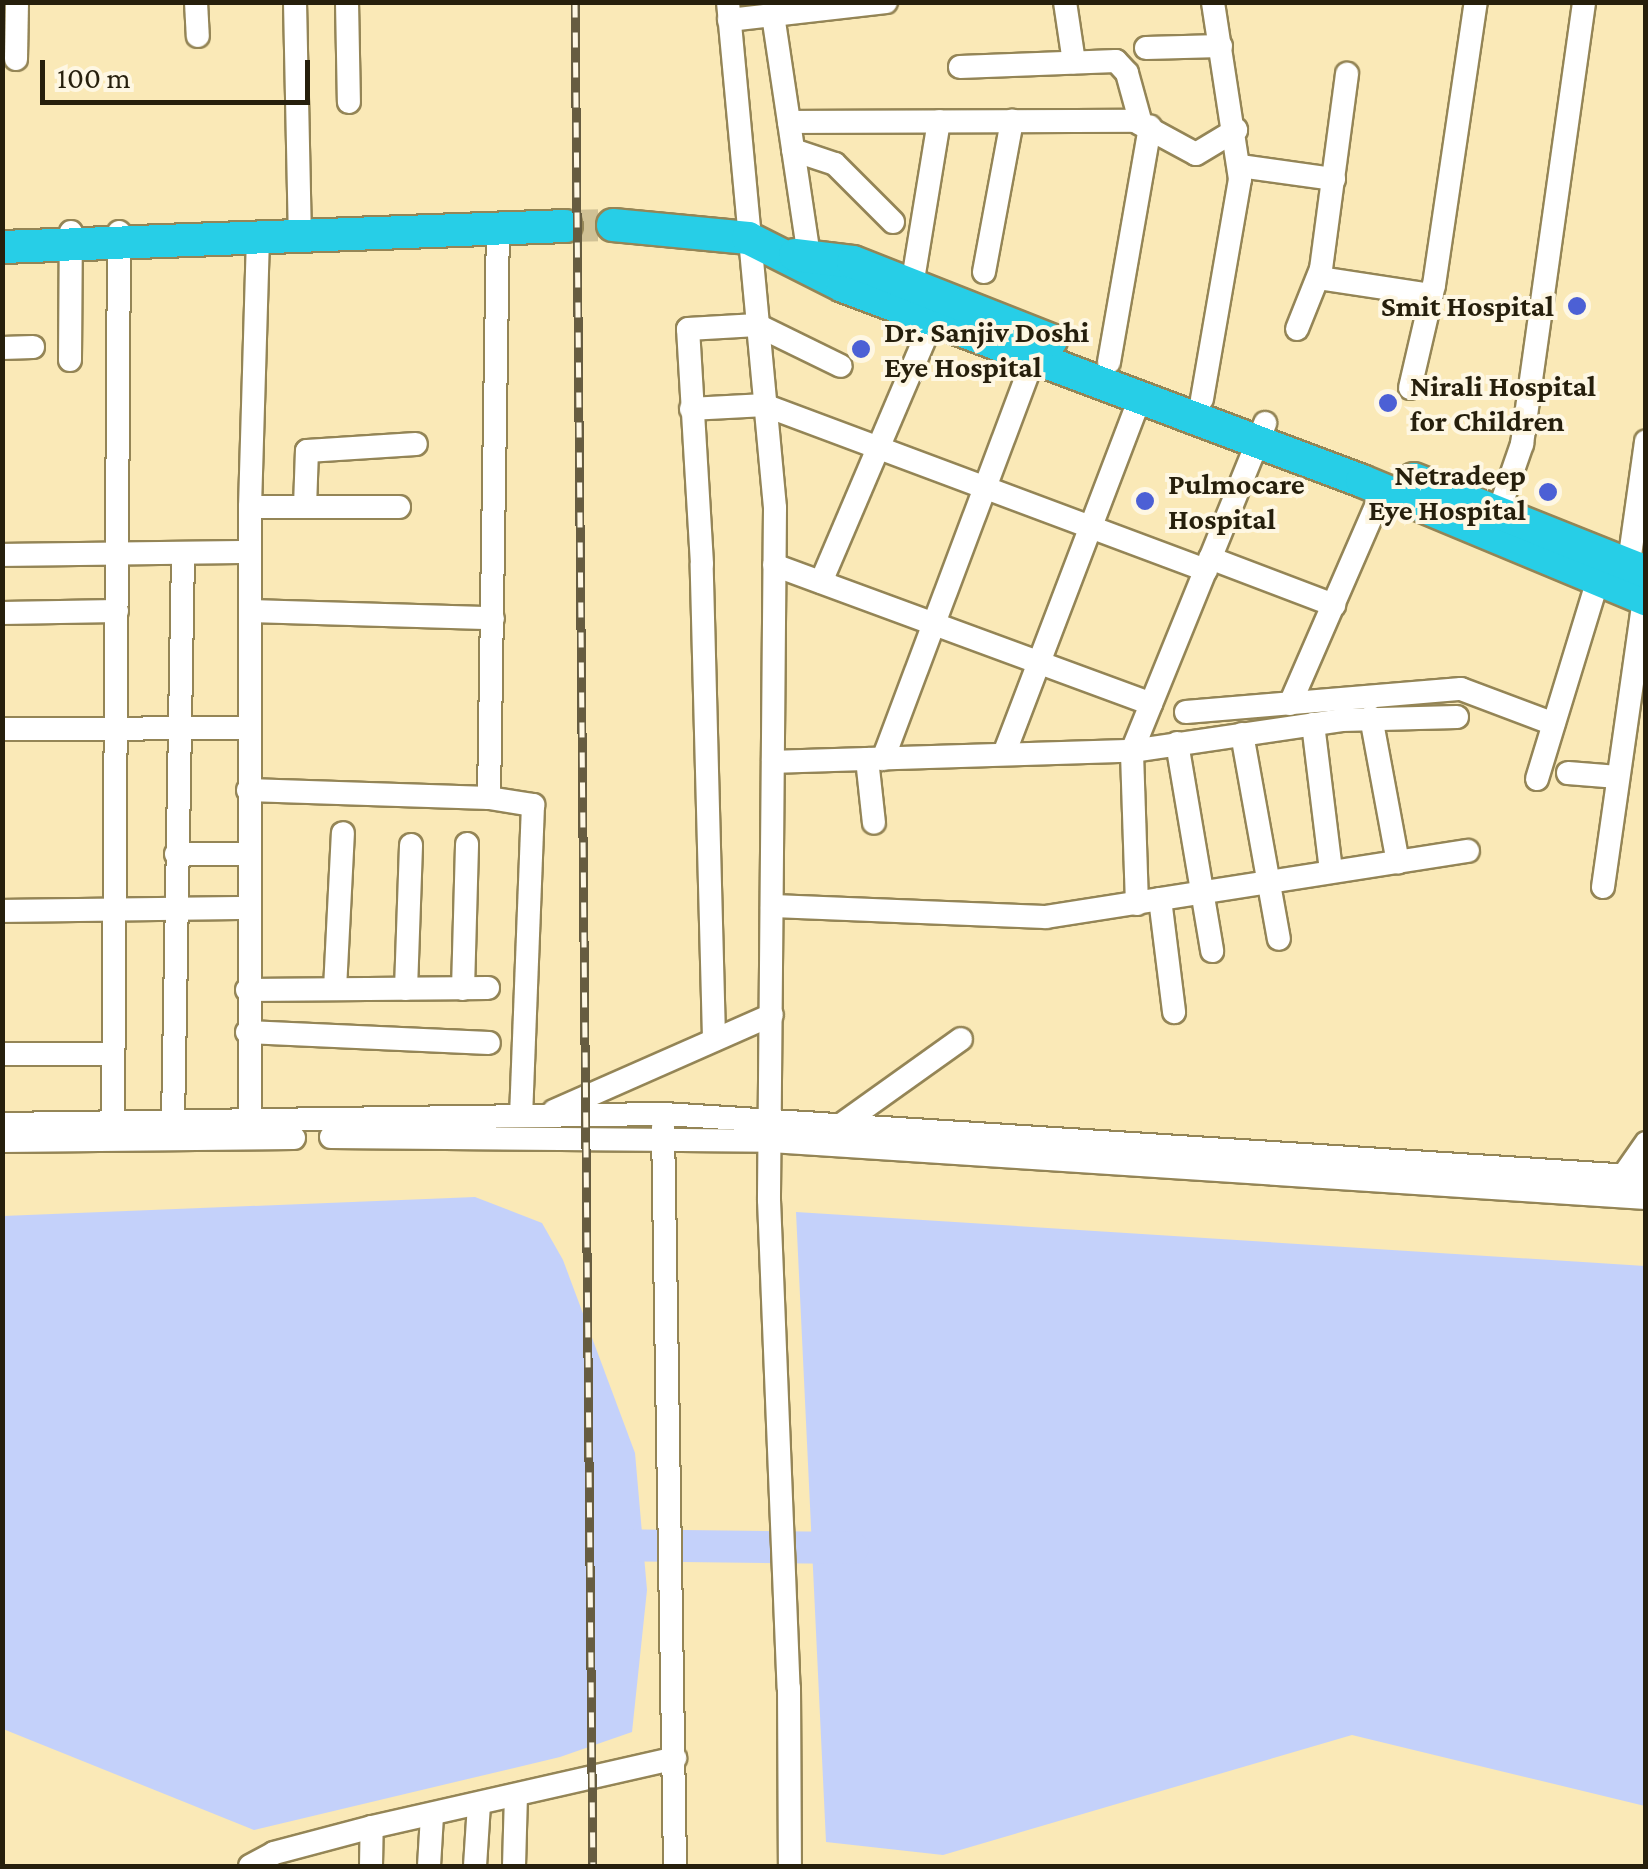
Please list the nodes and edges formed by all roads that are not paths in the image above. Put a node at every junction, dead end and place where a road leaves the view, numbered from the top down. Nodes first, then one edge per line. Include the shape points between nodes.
1 (17, 2) edge
2 (196, 2) edge
3 (295, 2) edge
4 (348, 2) edge
5 (886, 2) edge
6 (1065, 2) edge
7 (1213, 2) edge
8 (1476, 2) edge
9 (1584, 2) edge
10 (784, 10) edge
11 (728, 11) edge
12 (198, 36) dead end
13 (1221, 46) junction
14 (1146, 48) dead end
15 (16, 58) dead end
16 (1074, 62) junction
17 (960, 67) dead end
18 (1347, 74) dead end
19 (349, 102) dead end
20 (1012, 121) junction
21 (789, 122) junction
22 (939, 122) junction
23 (1146, 126) junction
24 (1236, 130) junction
25 (793, 150) junction
26 (1240, 166) junction
27 (1334, 179) junction
28 (893, 222) dead end
29 (613, 225) tunnel mouth
30 (566, 226) tunnel mouth
31 (498, 228) junction
32 (2, 233) edge
33 (300, 235) junction
34 (258, 236) junction
35 (119, 238) junction
36 (748, 238) junction
37 (71, 239) junction
38 (2, 247) edge
39 (800, 255) junction
40 (984, 272) dead end
41 (1318, 278) junction
42 (912, 286) junction
43 (1432, 295) junction
44 (933, 320) junction
45 (756, 325) junction
46 (1296, 329) dead end
47 (33, 347) dead end
48 (2, 348) edge
49 (1034, 357) junction
50 (70, 360) dead end
51 (1109, 362) junction
52 (841, 366) dead end
53 (1410, 388) dead end
54 (1140, 397) junction
55 (1202, 399) junction
56 (764, 405) junction
57 (691, 409) junction
58 (1262, 432) junction
59 (1646, 442) edge
60 (416, 444) dead end
61 (878, 448) junction
62 (984, 487) junction
63 (1384, 490) junction
64 (305, 507) junction
65 (399, 507) dead end
66 (250, 508) junction
67 (1495, 523) junction
68 (1091, 527) junction
69 (250, 552) junction
70 (182, 553) junction
71 (117, 554) junction
72 (2, 555) edge
73 (774, 564) junction
74 (1208, 564) junction
75 (821, 582) junction
76 (1631, 584) edge
77 (1334, 605) junction
78 (117, 611) junction
79 (250, 611) junction
80 (2, 613) edge
81 (493, 618) junction
82 (931, 623) junction
83 (1039, 663) junction
84 (1151, 704) junction
85 (1290, 704) junction
86 (1186, 712) dead end
87 (1371, 717) junction
88 (1456, 717) dead end
89 (1313, 724) junction
90 (1554, 724) junction
91 (249, 728) junction
92 (2, 729) edge
93 (116, 729) junction
94 (178, 729) junction
95 (1242, 734) junction
96 (1177, 743) junction
97 (1132, 751) junction
98 (1004, 754) junction
99 (875, 759) junction
100 (773, 762) junction
101 (1568, 773) dead end
102 (1618, 777) junction
103 (1537, 779) dead end
104 (248, 790) junction
105 (490, 798) junction
106 (874, 823) dead end
107 (343, 833) dead end
108 (467, 844) dead end
109 (411, 846) dead end
110 (1468, 852) dead end
111 (176, 854) junction
112 (248, 854) junction
113 (1398, 864) junction
114 (1331, 871) junction
115 (1267, 879) junction
116 (1603, 887) dead end
117 (1199, 890) junction
118 (1148, 902) junction
119 (772, 906) junction
120 (176, 908) junction
121 (248, 908) junction
122 (114, 910) junction
123 (2, 911) edge
124 (1279, 940) dead end
125 (1212, 951) dead end
126 (463, 988) junction
127 (488, 988) dead end
128 (406, 989) junction
129 (247, 990) junction
130 (335, 990) junction
131 (1174, 1012) dead end
132 (772, 1015) junction
133 (247, 1032) junction
134 (714, 1038) junction
135 (961, 1040) dead end
136 (489, 1043) dead end
137 (2, 1054) edge
138 (113, 1054) junction
139 (550, 1113) junction
140 (664, 1114) junction
141 (173, 1122) junction
142 (112, 1123) junction
143 (2, 1124) edge
144 (842, 1124) junction
145 (514, 1126) junction
146 (250, 1130) junction
147 (771, 1130) junction
148 (662, 1139) junction
149 (2, 1141) edge
150 (1646, 1142) edge
151 (1199, 1158) junction
152 (1634, 1177) edge
153 (1646, 1198) edge
154 (675, 1758) junction
155 (516, 1795) junction
156 (478, 1804) junction
157 (432, 1815) junction
158 (372, 1827) junction
159 (250, 1866) edge
160 (371, 1866) edge
161 (429, 1866) edge
162 (475, 1866) edge
163 (514, 1866) edge
164 (675, 1866) edge
165 (790, 1866) edge

1 - 15 street
2 - 12 street
3 - 33 street
4 - 19 street
5 - 10 street
6 - 16 street
7 - 13 street
8 - 43 street
9 - 67 street via 1522,444
10 - 11 street
10 - 21 street
11 - 36 street
13 - 14 street
13 - 24 street
16 - 17 street
16 - 23 street via 1123,64
18 - 27 street
20 - 22 street
20 - 23 street
20 - 40 street
21 - 22 street
21 - 25 street
22 - 42 street
23 - 24 street via 1196,154
23 - 51 street
24 - 26 street
25 - 28 street via 835,164
25 - 39 street
26 - 27 street
26 - 55 street
27 - 41 street
29 - 36 highway
30 - 31 highway
31 - 33 highway
31 - 81 street
32 - 37 highway
33 - 34 highway
34 - 35 highway
34 - 66 street
35 - 37 highway
35 - 71 street
36 - 39 highway
36 - 45 street
37 - 38 highway
37 - 50 street
39 - 42 highway via 853,262
39 - 44 highway via 843,286
41 - 43 street
41 - 46 street
42 - 51 highway
43 - 53 street
44 - 49 highway
44 - 61 street
45 - 52 street
45 - 56 street
45 - 57 street via 688,329
47 - 48 street
49 - 54 highway
49 - 62 street
51 - 55 highway
54 - 58 highway
54 - 68 street
55 - 58 highway
56 - 57 street
56 - 61 street
56 - 73 street
57 - 134 street via 702,564
58 - 63 highway
58 - 67 highway
58 - 74 street
59 - 76 street
60 - 64 street via 307,451
61 - 62 street
61 - 75 street
62 - 68 street
62 - 82 street
63 - 67 highway
63 - 77 street
64 - 65 street
64 - 66 street
66 - 69 street
67 - 76 highway
68 - 74 street
68 - 83 street
69 - 70 street
69 - 79 street
70 - 71 street
70 - 94 street
71 - 72 street
71 - 78 street
73 - 75 street
73 - 100 street
74 - 77 street
74 - 84 street
75 - 82 street
76 - 90 street
76 - 102 street
77 - 85 street
78 - 80 street
78 - 93 street
79 - 81 street
79 - 91 street
81 - 105 street
82 - 83 street
82 - 99 street
83 - 84 street
83 - 98 street
84 - 97 street
85 - 86 street
85 - 90 street via 1461,689
87 - 88 street
87 - 89 street
87 - 113 street
89 - 95 street
89 - 114 street
90 - 103 street
91 - 94 street
91 - 104 street
92 - 93 street
93 - 94 street
93 - 122 street
94 - 111 street
95 - 96 street
95 - 115 street
96 - 97 street
96 - 117 street
97 - 98 street
97 - 118 street
98 - 99 street
99 - 100 street
99 - 106 street
100 - 119 street
101 - 102 street
102 - 116 street
104 - 105 street
104 - 112 street
105 - 145 street via 523,800 537,817
107 - 130 street
108 - 126 street
109 - 128 street
110 - 113 street
111 - 112 street
111 - 120 street
112 - 121 street
113 - 114 street
114 - 115 street
115 - 117 street
115 - 124 street
117 - 118 street
117 - 125 street
118 - 119 street via 1046,917
118 - 131 street
119 - 132 street
120 - 121 street
120 - 122 street
120 - 141 street
121 - 129 street
122 - 123 street
122 - 138 street
126 - 127 street
126 - 128 street
128 - 130 street
129 - 130 street
129 - 133 street
132 - 134 street
132 - 147 street
133 - 136 street
133 - 146 street
134 - 139 street
135 - 144 street
137 - 138 street
138 - 142 street
139 - 140 street
139 - 145 street
140 - 147 street
140 - 148 street
141 - 142 street
141 - 146 street
142 - 143 street
144 - 147 street
144 - 151 street
145 - 146 street
145 - 148 street
146 - 149 street
147 - 148 street
147 - 151 street
147 - 165 street
148 - 154 street
150 - 152 street
151 - 152 street
151 - 153 street
154 - 155 street
154 - 164 street
155 - 156 street
155 - 163 street
156 - 157 street
156 - 162 street
157 - 158 street
157 - 161 street
158 - 159 street via 274,1852
158 - 160 street

